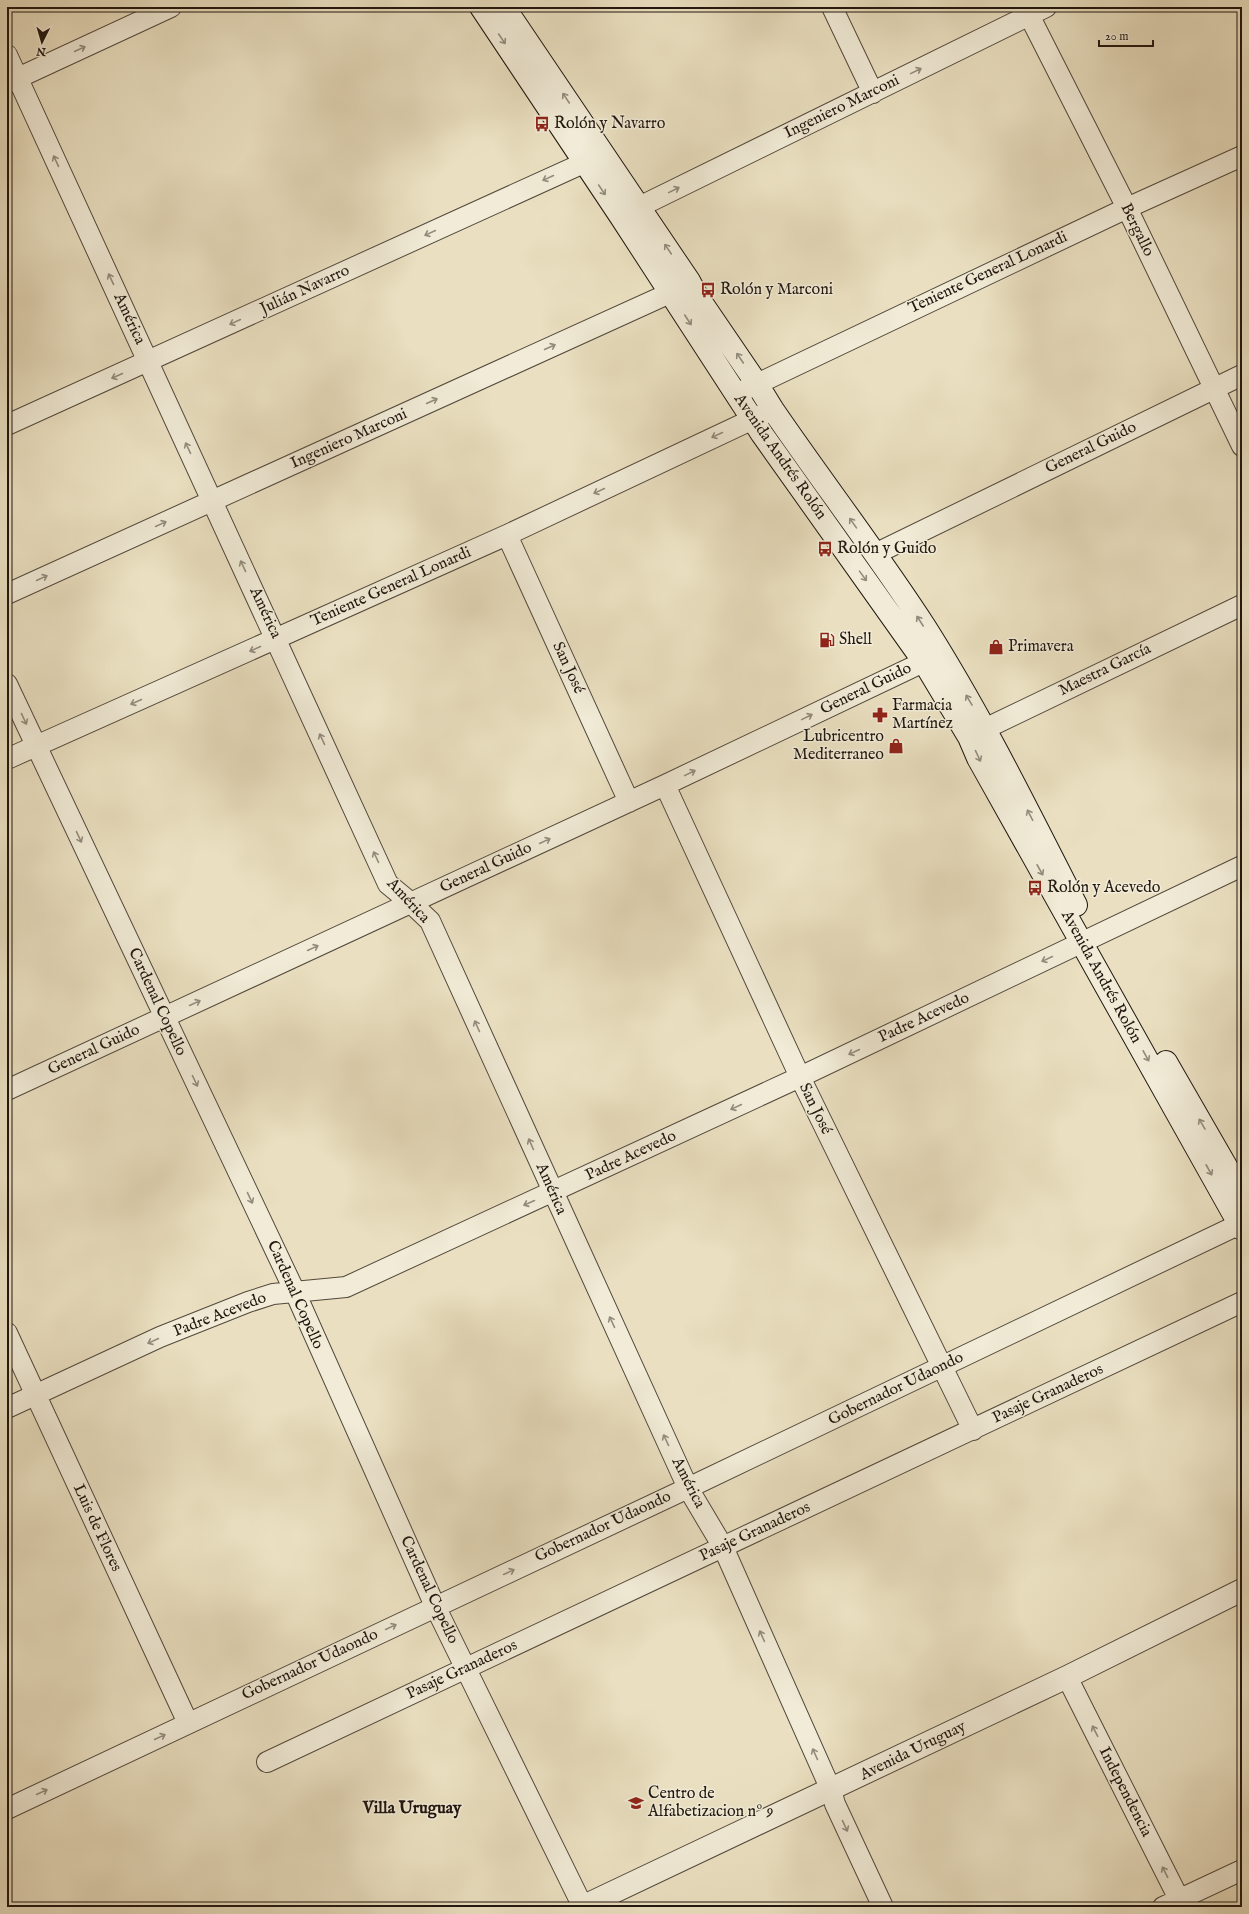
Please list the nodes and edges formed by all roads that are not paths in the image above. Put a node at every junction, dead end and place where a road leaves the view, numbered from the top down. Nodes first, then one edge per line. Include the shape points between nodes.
1 (170, 7) edge
2 (481, 7) edge
3 (504, 7) edge
4 (832, 7) edge
5 (1037, 11) edge
6 (7, 55) edge
7 (13, 81) edge
8 (873, 93) junction
9 (1242, 156) edge
10 (593, 158) junction
11 (639, 207) junction
12 (1127, 208) junction
13 (690, 282) junction
14 (670, 293) junction
15 (149, 362) junction
16 (1242, 374) edge
17 (757, 384) junction
18 (1214, 388) junction
19 (736, 394) junction
20 (773, 410) junction
21 (752, 419) junction
22 (7, 425) edge
23 (1242, 446) edge
24 (212, 500) junction
25 (507, 535) junction
26 (875, 554) junction
27 (7, 594) edge
28 (1242, 605) edge
29 (277, 639) junction
30 (932, 658) junction
31 (7, 684) edge
32 (977, 732) junction
33 (36, 746) junction
34 (7, 759) edge
35 (665, 785) junction
36 (629, 802) junction
37 (1242, 866) edge
38 (411, 903) junction
39 (1088, 940) junction
40 (164, 1017) junction
41 (800, 1077) junction
42 (7, 1090) edge
43 (553, 1193) junction
44 (1238, 1195) edge
45 (1241, 1226) edge
46 (295, 1292) junction
47 (1242, 1302) edge
48 (7, 1332) edge
49 (942, 1367) junction
50 (36, 1395) junction
51 (7, 1408) edge
52 (973, 1430) junction
53 (688, 1488) junction
54 (723, 1548) junction
55 (1242, 1590) edge
56 (435, 1606) junction
57 (466, 1669) junction
58 (1067, 1677) junction
59 (188, 1723) junction
60 (267, 1762) dead end
61 (831, 1790) junction
62 (7, 1809) edge
63 (1242, 1870) edge
64 (1175, 1905) edge
65 (583, 1907) edge
66 (883, 1907) edge

7 -> 1 street
2 -> 10 main road, Avenida Andrés Rolón
10 -> 3 main road, Avenida Andrés Rolón
4 - 8 street
8 -> 5 street, Ingeniero Marconi
5 - 12 street, Bergallo
6 - 7 street, América
15 -> 7 street, América
11 -> 8 street, Ingeniero Marconi
9 - 12 street, Teniente General Lonardi
10 - 11 main road, Avenida Andrés Rolón
10 -> 14 main road, Avenida Andrés Rolón
10 -> 15 street, Julián Navarro
13 -> 11 main road, Avenida Andrés Rolón
12 - 17 street, Teniente General Lonardi
12 - 18 street, Bergallo
13 - 14 street, Ingeniero Marconi
17 -> 13 main road, Avenida Andrés Rolón
14 -> 19 main road, Avenida Andrés Rolón
24 -> 14 street, Ingeniero Marconi
15 -> 22 street, Julián Navarro
24 -> 15 street, América
16 - 18 street, General Guido
17 - 19 street, Teniente General Lonardi
17 - 20 main road, Avenida Andrés Rolón
18 - 23 street, Bergallo
18 - 26 street, General Guido
19 - 21 main road, Avenida Andrés Rolón
20 - 21 street, Teniente General Lonardi
26 -> 20 main road, Avenida Andrés Rolón
21 -> 25 street, Teniente General Lonardi
21 -> 30 main road, Avenida Andrés Rolón
27 -> 24 street, Ingeniero Marconi
29 -> 24 street, América
25 - 29 street, Teniente General Lonardi
25 - 36 street, San José
30 -> 26 main road, Avenida Andrés Rolón
28 - 32 street, Maestra García
29 -> 33 street, Teniente General Lonardi
38 -> 29 street, América via 388,884
30 - 32 main road, Avenida Andrés Rolón
35 -> 30 street, General Guido
31 -> 33 street, Cardenal Copello
32 - 39 main road, Avenida Andrés Rolón via 986,772
33 - 34 street, Teniente General Lonardi
33 -> 40 street, Cardenal Copello
35 - 36 street, General Guido
35 - 41 street, San José
38 -> 36 street, General Guido
37 - 39 street, Padre Acevedo
40 -> 38 street, General Guido
43 -> 38 street, América via 430,921
39 -> 41 street, Padre Acevedo
39 - 44 main road, Avenida Andrés Rolón
40 - 42 street, General Guido
40 -> 46 street, Cardenal Copello
41 -> 43 street, Padre Acevedo
41 - 49 street, San José
43 -> 46 street, Padre Acevedo via 346,1287
53 -> 43 street, América
44 - 45 main road, Avenida Andrés Rolón
45 - 49 street, Gobernador Udaondo
46 -> 50 street, Padre Acevedo via 273,1294 248,1302 160,1337
46 - 56 street, Cardenal Copello
47 - 52 street, Pasaje Granaderos
48 - 50 street, Luis de Flores
49 - 52 street, San José
49 - 53 street, Gobernador Udaondo
50 - 51 street, Padre Acevedo
50 - 59 street, Luis de Flores
52 - 54 street, Pasaje Granaderos
53 - 54 street, América
56 -> 53 street, Gobernador Udaondo
54 - 57 street, Pasaje Granaderos
61 -> 54 street, América
55 - 58 main road, Avenida Uruguay
56 - 57 street, Cardenal Copello
59 -> 56 street, Gobernador Udaondo
57 - 60 street, Pasaje Granaderos
57 - 65 street, Cardenal Copello
58 - 61 main road, Avenida Uruguay
64 -> 58 street, Independencia
62 -> 59 street, Gobernador Udaondo
61 - 65 main road, Avenida Uruguay
61 -> 66 street, América via 835,1804
63 - 64 street

